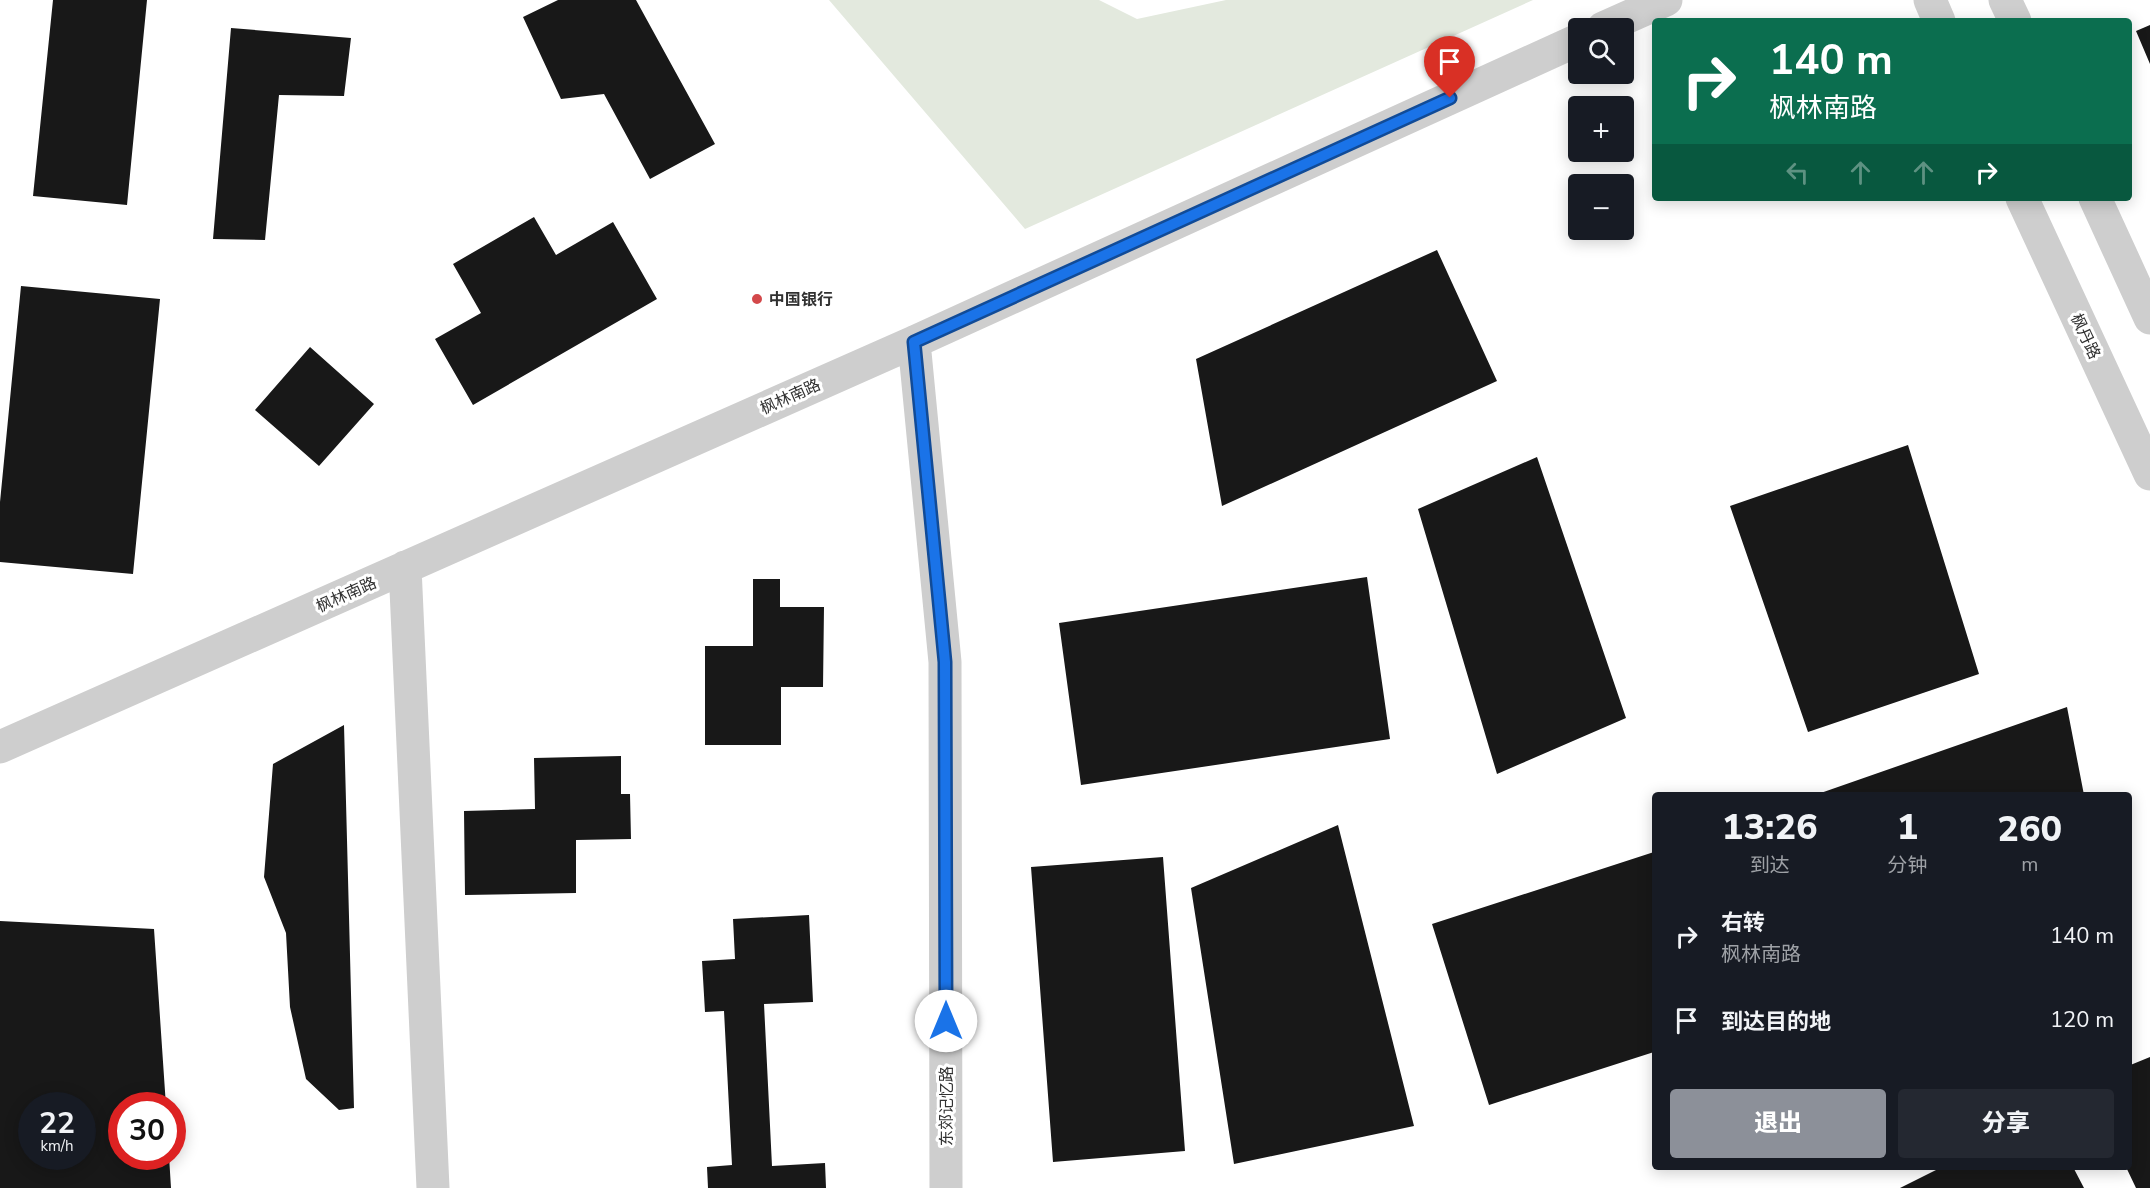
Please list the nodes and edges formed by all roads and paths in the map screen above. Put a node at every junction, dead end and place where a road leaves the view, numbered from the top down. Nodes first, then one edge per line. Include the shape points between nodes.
1 (1666, 0) edge
2 (1930, 0) edge
3 (2005, 0) edge
4 (1626, 18) edge
5 (1938, 18) edge
6 (2014, 18) edge
7 (1568, 45) edge
8 (2023, 201) edge
9 (2096, 201) edge
10 (2150, 318) edge
11 (914, 342) junction
12 (2150, 474) edge
13 (405, 567) junction
14 (0, 747) edge
15 (433, 1188) edge
16 (946, 1188) edge

1 - 4 street
2 - 5 street
3 - 6 street
7 - 11 street, 枫林南路
8 - 12 street, 枫丹路
9 - 10 street
11 - 13 street, 枫林南路
11 - 16 street, 东郊记忆路 via 945,662
13 - 14 street, 枫林南路
13 - 15 street

